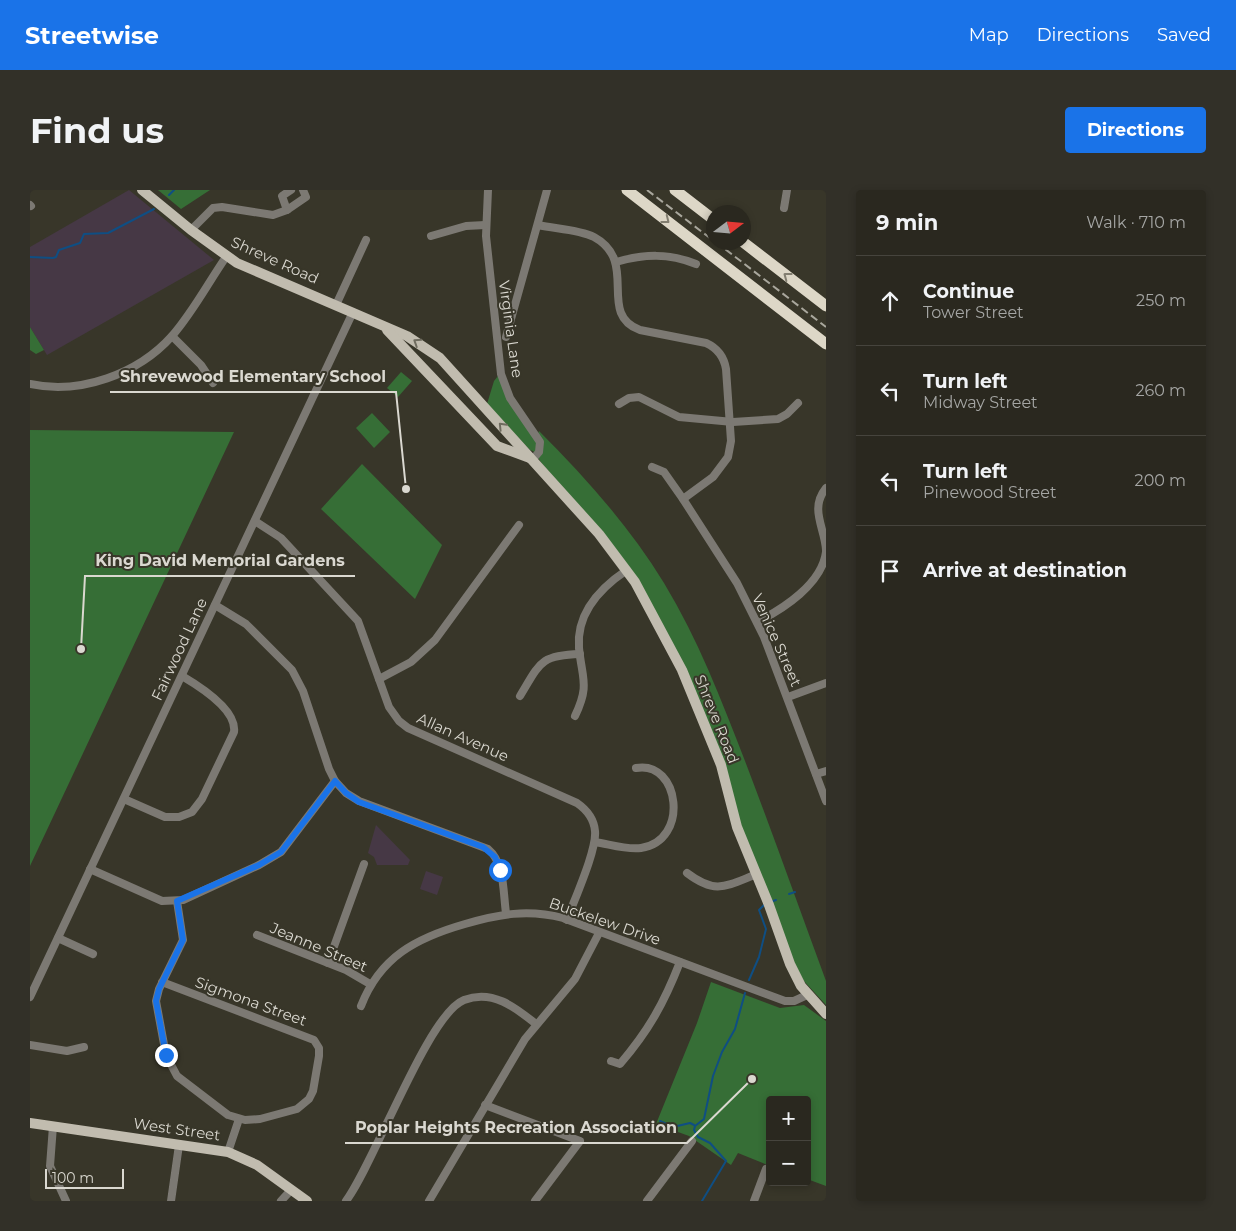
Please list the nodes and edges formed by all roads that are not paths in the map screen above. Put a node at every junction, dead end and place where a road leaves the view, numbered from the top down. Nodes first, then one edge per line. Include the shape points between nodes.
1 (142, 190) edge
2 (291, 190) edge
3 (303, 190) edge
4 (485, 190) edge
5 (548, 190) edge
6 (627, 190) edge
7 (675, 190) edge
8 (787, 190) edge
9 (784, 208) dead end
10 (287, 210) junction
11 (706, 214) edge
12 (485, 225) junction
13 (538, 225) junction
14 (191, 230) junction
15 (431, 236) dead end
16 (366, 240) dead end
17 (751, 248) edge
18 (226, 257) junction
19 (616, 262) junction
20 (696, 264) dead end
21 (336, 305) junction
22 (826, 306) edge
23 (354, 312) junction
24 (512, 313) junction
25 (495, 315) junction
26 (380, 324) junction
27 (172, 336) junction
28 (506, 337) dead end
29 (826, 344) edge
30 (213, 382) dead end
31 (30, 384) edge
32 (798, 403) dead end
33 (619, 404) dead end
34 (730, 422) junction
35 (519, 443) junction
36 (510, 451) junction
37 (533, 459) junction
38 (652, 467) dead end
39 (826, 488) edge
40 (684, 499) junction
41 (255, 521) junction
42 (519, 526) dead end
43 (826, 551) edge
44 (627, 570) junction
45 (215, 605) junction
46 (757, 622) junction
47 (580, 654) junction
48 (182, 676) junction
49 (379, 679) junction
50 (826, 683) edge
51 (520, 696) dead end
52 (788, 697) junction
53 (575, 716) dead end
54 (636, 768) dead end
55 (826, 771) edge
56 (816, 774) junction
57 (335, 781) junction
58 (124, 799) junction
59 (826, 801) edge
60 (594, 842) junction
61 (364, 864) dead end
62 (90, 869) junction
63 (687, 872) dead end
64 (757, 874) junction
65 (177, 901) junction
66 (506, 913) junction
67 (567, 920) junction
68 (599, 932) junction
69 (257, 935) dead end
70 (58, 938) junction
71 (92, 954) dead end
72 (680, 962) junction
73 (328, 963) junction
74 (162, 982) junction
75 (370, 984) junction
76 (807, 995) junction
77 (30, 997) edge
78 (361, 1006) dead end
79 (826, 1014) edge
80 (536, 1024) junction
81 (30, 1046) edge
82 (84, 1047) dead end
83 (611, 1061) dead end
84 (485, 1106) junction
85 (239, 1119) junction
86 (30, 1123) edge
87 (53, 1126) junction
88 (692, 1141) dead end
89 (179, 1145) junction
90 (228, 1152) junction
91 (766, 1168) dead end
92 (291, 1190) junction
93 (66, 1201) edge
94 (171, 1201) edge
95 (281, 1201) edge
96 (306, 1201) edge
97 (346, 1201) edge
98 (429, 1201) edge
99 (535, 1201) edge
100 (647, 1201) edge
101 (754, 1201) edge

1 - 14 main road, Shreve Road
2 - 10 street via 282,196
3 - 10 street via 306,197
4 - 12 street, Virginia Lane
5 - 13 street
6 -> 29 highway
7 - 11 highway
8 - 9 street
10 - 14 street via 273,215 213,208
12 - 15 street via 466,226
12 - 25 street, Virginia Lane
13 - 19 street via 589,235 603,243
13 - 24 street
14 - 18 main road, Shreve Road
16 - 21 street
22 -> 17 highway
18 - 21 main road, Shreve Road
18 - 27 street
19 - 20 street via 654,254
19 - 34 street via 618,308 626,322 640,330 706,343 720,353 726,369
21 - 23 main road, Shreve Road
23 - 26 main road, Shreve Road
23 - 41 street, Fairwood Lane
24 - 25 street
24 - 28 street
25 - 37 street, Virginia Lane via 503,382 540,442 539,452
35 -> 26 main road, Shreve Road via 440,358 412,338
26 - 36 main road, Shreve Road via 497,446
27 - 30 street
27 - 31 street via 141,362 102,380 60,387
32 - 34 street via 778,419
33 - 34 street via 629,398 640,397 679,417
34 - 40 street via 731,441 724,464 713,477
35 - 36 main road via 517,449
35 - 37 main road, Shreve Road
36 - 37 main road, Shreve Road
37 - 44 main road, Shreve Road
38 - 40 street, Venice Street via 664,472
39 - 43 street via 818,501 817,513
40 - 46 street, Venice Street via 722,557
41 - 45 street, Fairwood Lane
41 - 49 street, Allan Avenue via 281,538 355,617 362,628
42 - 49 street via 435,640 417,658
43 - 46 street via 820,570 797,597
44 - 47 street via 593,599 580,630
44 - 64 main road, Shreve Road via 667,639 688,685 721,765 737,828
45 - 48 street, Fairwood Lane
45 - 57 street via 246,624 298,678
46 - 52 street, Venice Street
47 - 51 street via 558,654 547,658
47 - 53 street via 585,688
48 - 58 street, Fairwood Lane
48 - 58 street via 206,691 230,715 234,732 202,799 192,812 172,818 159,816
49 - 60 street, Allan Avenue via 391,711 405,726 578,802 593,824
50 - 52 street
52 - 56 street, Venice Street
54 - 60 street via 654,770 669,787 674,806 669,828 654,844 640,848
55 - 56 street
56 - 59 street, Venice Street
57 - 65 street via 281,852
57 - 66 street via 359,802 488,850 500,870
58 - 62 street, Fairwood Lane
60 - 67 street, Allan Avenue
61 - 73 street
62 - 65 street via 153,898
62 - 70 street, Fairwood Lane
63 - 64 street via 713,888
64 - 76 main road, Shreve Road via 790,964
65 - 74 street via 183,940
66 - 67 street, Buckelew Drive via 542,913
66 - 75 street, Buckelew Drive via 416,942 393,958
67 - 68 street, Buckelew Drive
68 - 72 street, Buckelew Drive
68 - 80 street via 575,979
69 - 73 street, Jeanne Street
70 - 71 street
70 - 77 street, Fairwood Lane
72 - 76 street, Buckelew Drive via 785,1001
72 - 83 street via 654,1019 620,1064
73 - 75 street, Jeanne Street
74 - 85 street via 156,1006 169,1064 188,1085 223,1112
74 - 85 street, Sigmona Street via 317,1043 320,1052 317,1073 307,1102 260,1119
75 - 78 street, Buckelew Drive
76 - 79 main road, Shreve Road
80 - 84 street
80 - 97 street via 512,1005 488,998 467,999 447,1012
81 - 82 street via 67,1051
84 - 98 street
84 - 99 street via 580,1141
85 - 90 street
86 - 87 main road, West Street
87 - 89 main road, West Street
87 - 93 street via 50,1166
88 - 100 street
89 - 90 main road, West Street
89 - 94 street
90 - 92 main road, West Street via 257,1165
91 - 101 street
92 - 95 street
92 - 96 main road, West Street

